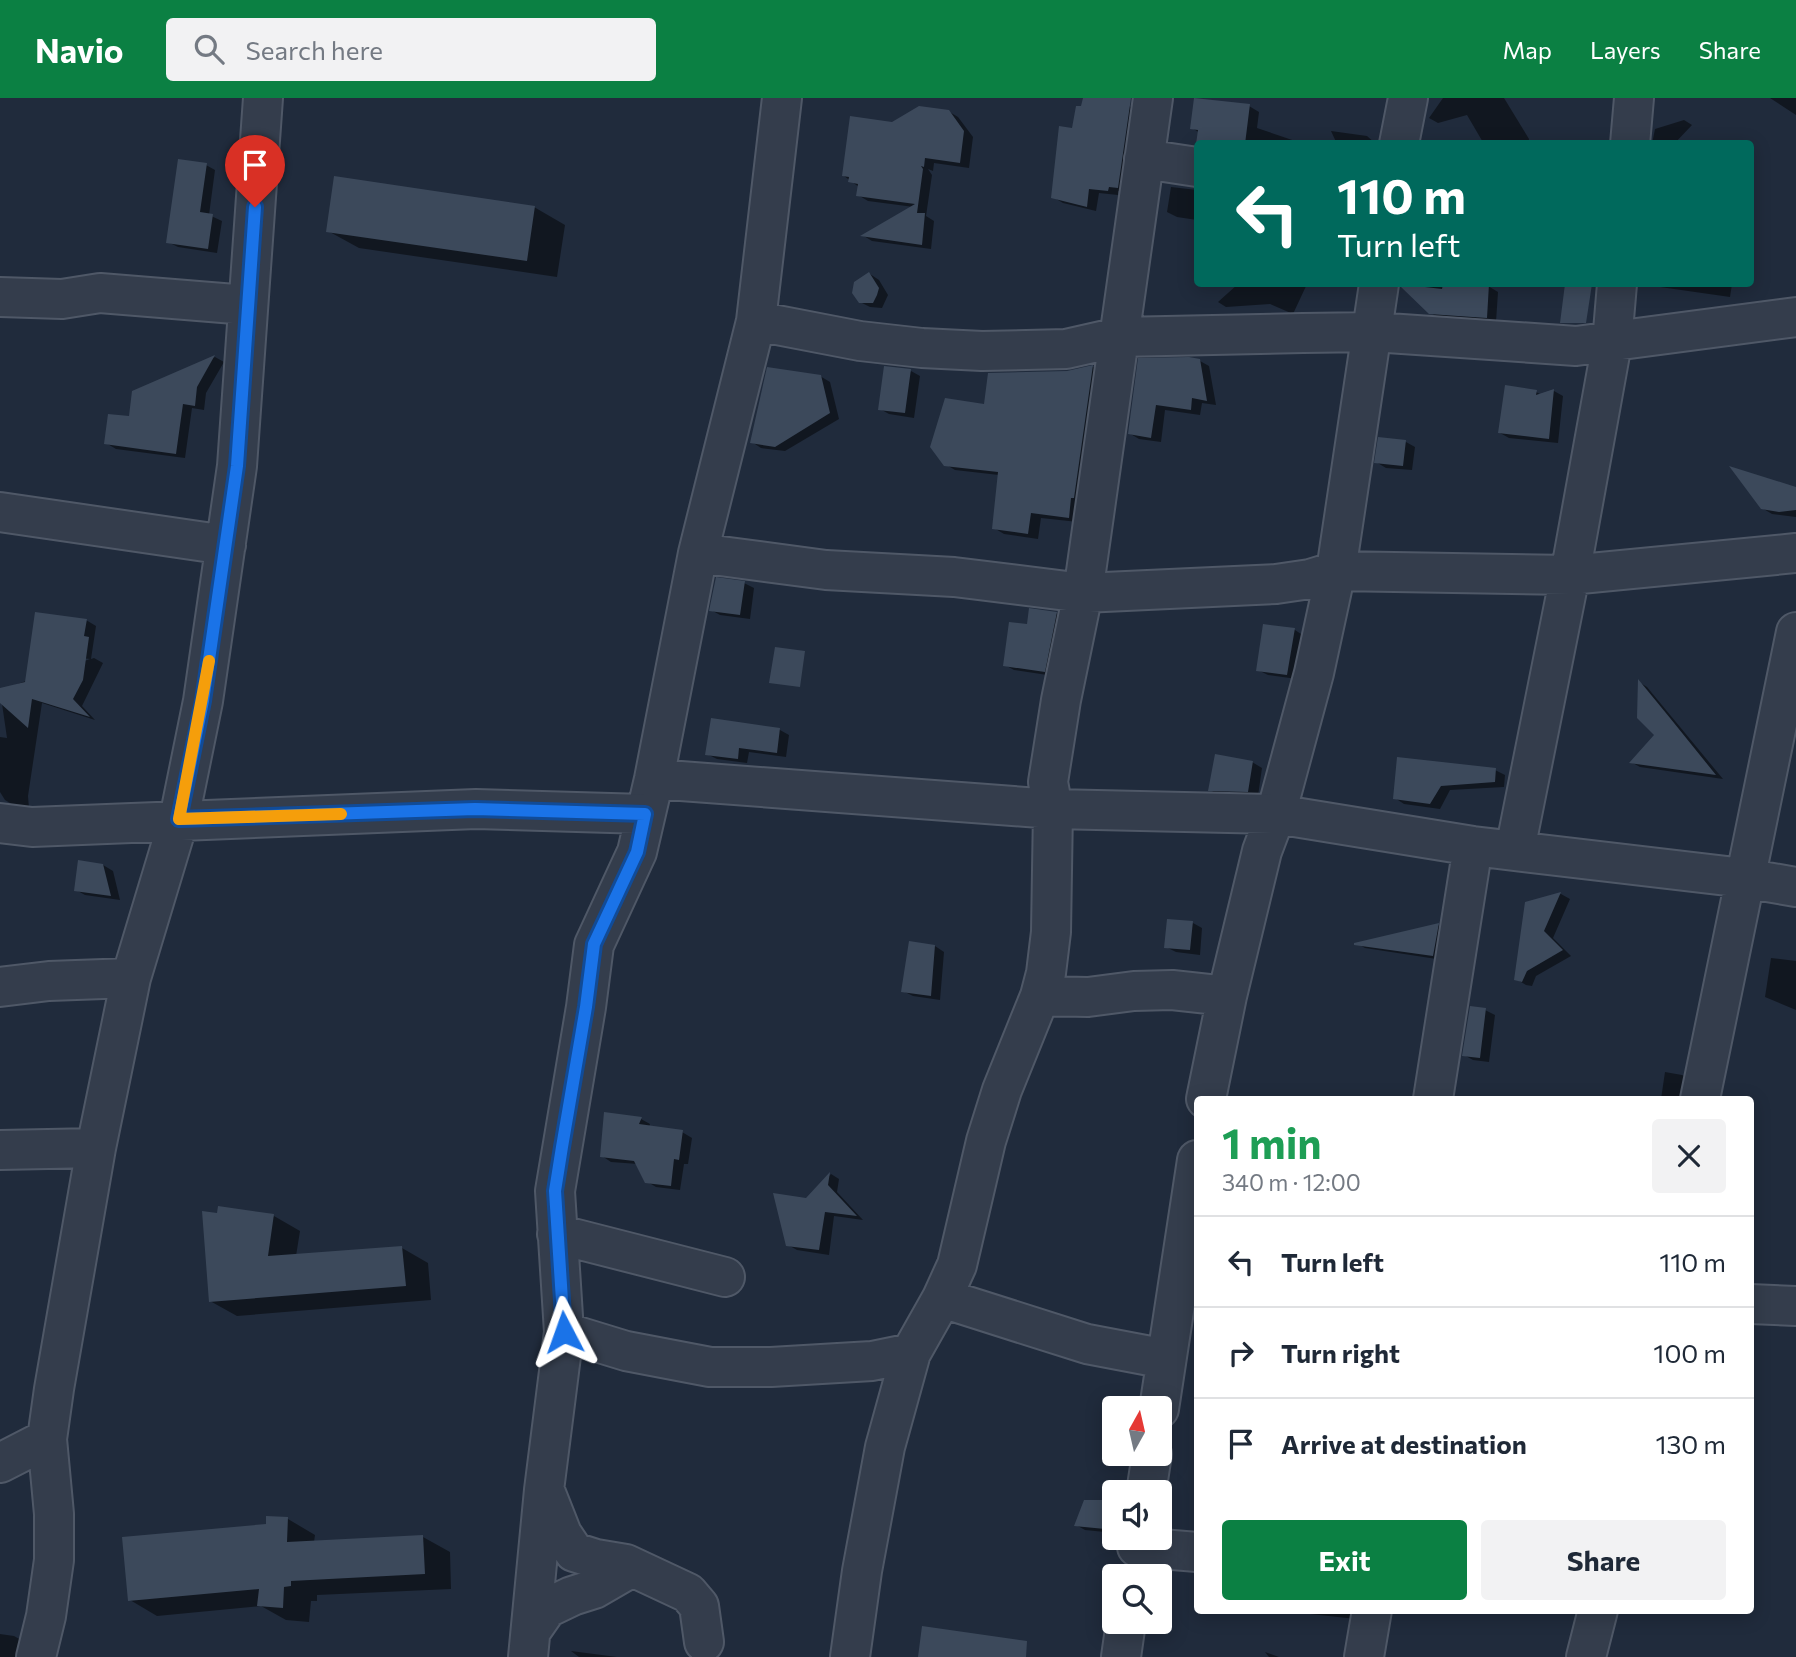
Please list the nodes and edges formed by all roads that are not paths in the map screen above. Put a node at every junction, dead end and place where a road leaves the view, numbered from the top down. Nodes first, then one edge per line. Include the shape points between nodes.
1 (263, 98) edge
2 (782, 98) edge
3 (1153, 98) edge
4 (1408, 98) edge
5 (1634, 98) edge
6 (1400, 140) edge
7 (1630, 140) edge
8 (1144, 159) junction
9 (1194, 167) edge
10 (1379, 287) edge
11 (1617, 287) edge
12 (0, 297) edge
13 (247, 305) junction
14 (1796, 317) edge
15 (756, 321) junction
16 (1373, 332) junction
17 (1119, 337) junction
18 (1612, 343) junction
19 (0, 512) edge
20 (226, 545) junction
21 (698, 553) junction
22 (1796, 553) edge
23 (1336, 570) junction
24 (1570, 575) junction
25 (1083, 593) junction
26 (1796, 632) edge
27 (650, 796) junction
28 (1053, 809) junction
29 (1276, 814) junction
30 (179, 819) junction
31 (0, 823) edge
32 (1473, 846) junction
33 (1515, 850) junction
34 (1744, 878) junction
35 (1796, 887) edge
36 (131, 978) junction
37 (0, 987) edge
38 (1041, 996) junction
39 (1227, 996) junction
40 (1207, 1096) edge
41 (1433, 1096) edge
42 (1701, 1096) edge
43 (96, 1148) junction
44 (0, 1150) edge
45 (1194, 1200) edge
46 (557, 1234) junction
47 (725, 1277) dead end
48 (1188, 1280) edge
49 (942, 1298) junction
50 (1754, 1304) edge
51 (1796, 1306) edge
52 (564, 1332) junction
53 (911, 1353) junction
54 (1167, 1359) junction
55 (1161, 1396) edge
56 (47, 1439) junction
57 (0, 1463) edge
58 (544, 1490) junction
59 (1194, 1552) edge
60 (1136, 1554) edge
61 (632, 1567) junction
62 (1371, 1614) edge
63 (1597, 1614) edge
64 (1124, 1634) edge
65 (704, 1642) dead end
66 (529, 1644) edge
67 (36, 1657) edge
68 (850, 1657) edge
69 (1121, 1657) edge
70 (1364, 1657) edge
71 (1586, 1657) edge

1 - 13 street
2 - 15 street
3 - 8 street
4 - 6 street
5 - 7 street
8 - 9 street
8 - 17 street
10 - 16 street
11 - 18 street
12 - 13 street via 62,299 100,293
13 - 20 street via 237,466
14 - 18 street
15 - 17 street via 860,341 982,351 1066,349
15 - 21 street
16 - 17 street
16 - 18 street via 1576,346
16 - 23 street
17 - 25 street
18 - 24 street
19 - 20 street
20 - 30 street via 203,701
21 - 25 street via 826,570 942,576
21 - 27 street
22 - 24 street
23 - 24 street
23 - 25 street via 1276,584
23 - 29 street
24 - 33 street
25 - 28 street via 1048,782
26 - 34 street
27 - 28 street
27 - 30 street via 475,809
27 - 46 street via 637,852 594,944 555,1191
28 - 29 street
28 - 38 street via 1051,932
29 - 32 street
29 - 39 street via 1262,851
30 - 31 street via 32,827
30 - 36 street
32 - 33 street
32 - 41 street
33 - 34 street
34 - 35 street
34 - 42 street
36 - 37 street
36 - 43 street
38 - 39 street via 1172,990
38 - 49 street via 1002,1090 957,1265
39 - 40 street
43 - 44 street
43 - 56 street
45 - 48 street
46 - 47 street
46 - 52 street
48 - 54 street
49 - 53 street
49 - 54 street via 1087,1344
50 - 51 street
52 - 53 street via 626,1351 710,1367 872,1362
52 - 58 street
53 - 68 street via 885,1447
54 - 55 street
56 - 57 street
56 - 67 street via 54,1560
58 - 61 street via 562,1534 575,1552
58 - 66 street
59 - 60 street
61 - 65 street via 688,1593 699,1606
61 - 66 street via 594,1590 547,1608
62 - 70 street
63 - 71 street
64 - 69 street

